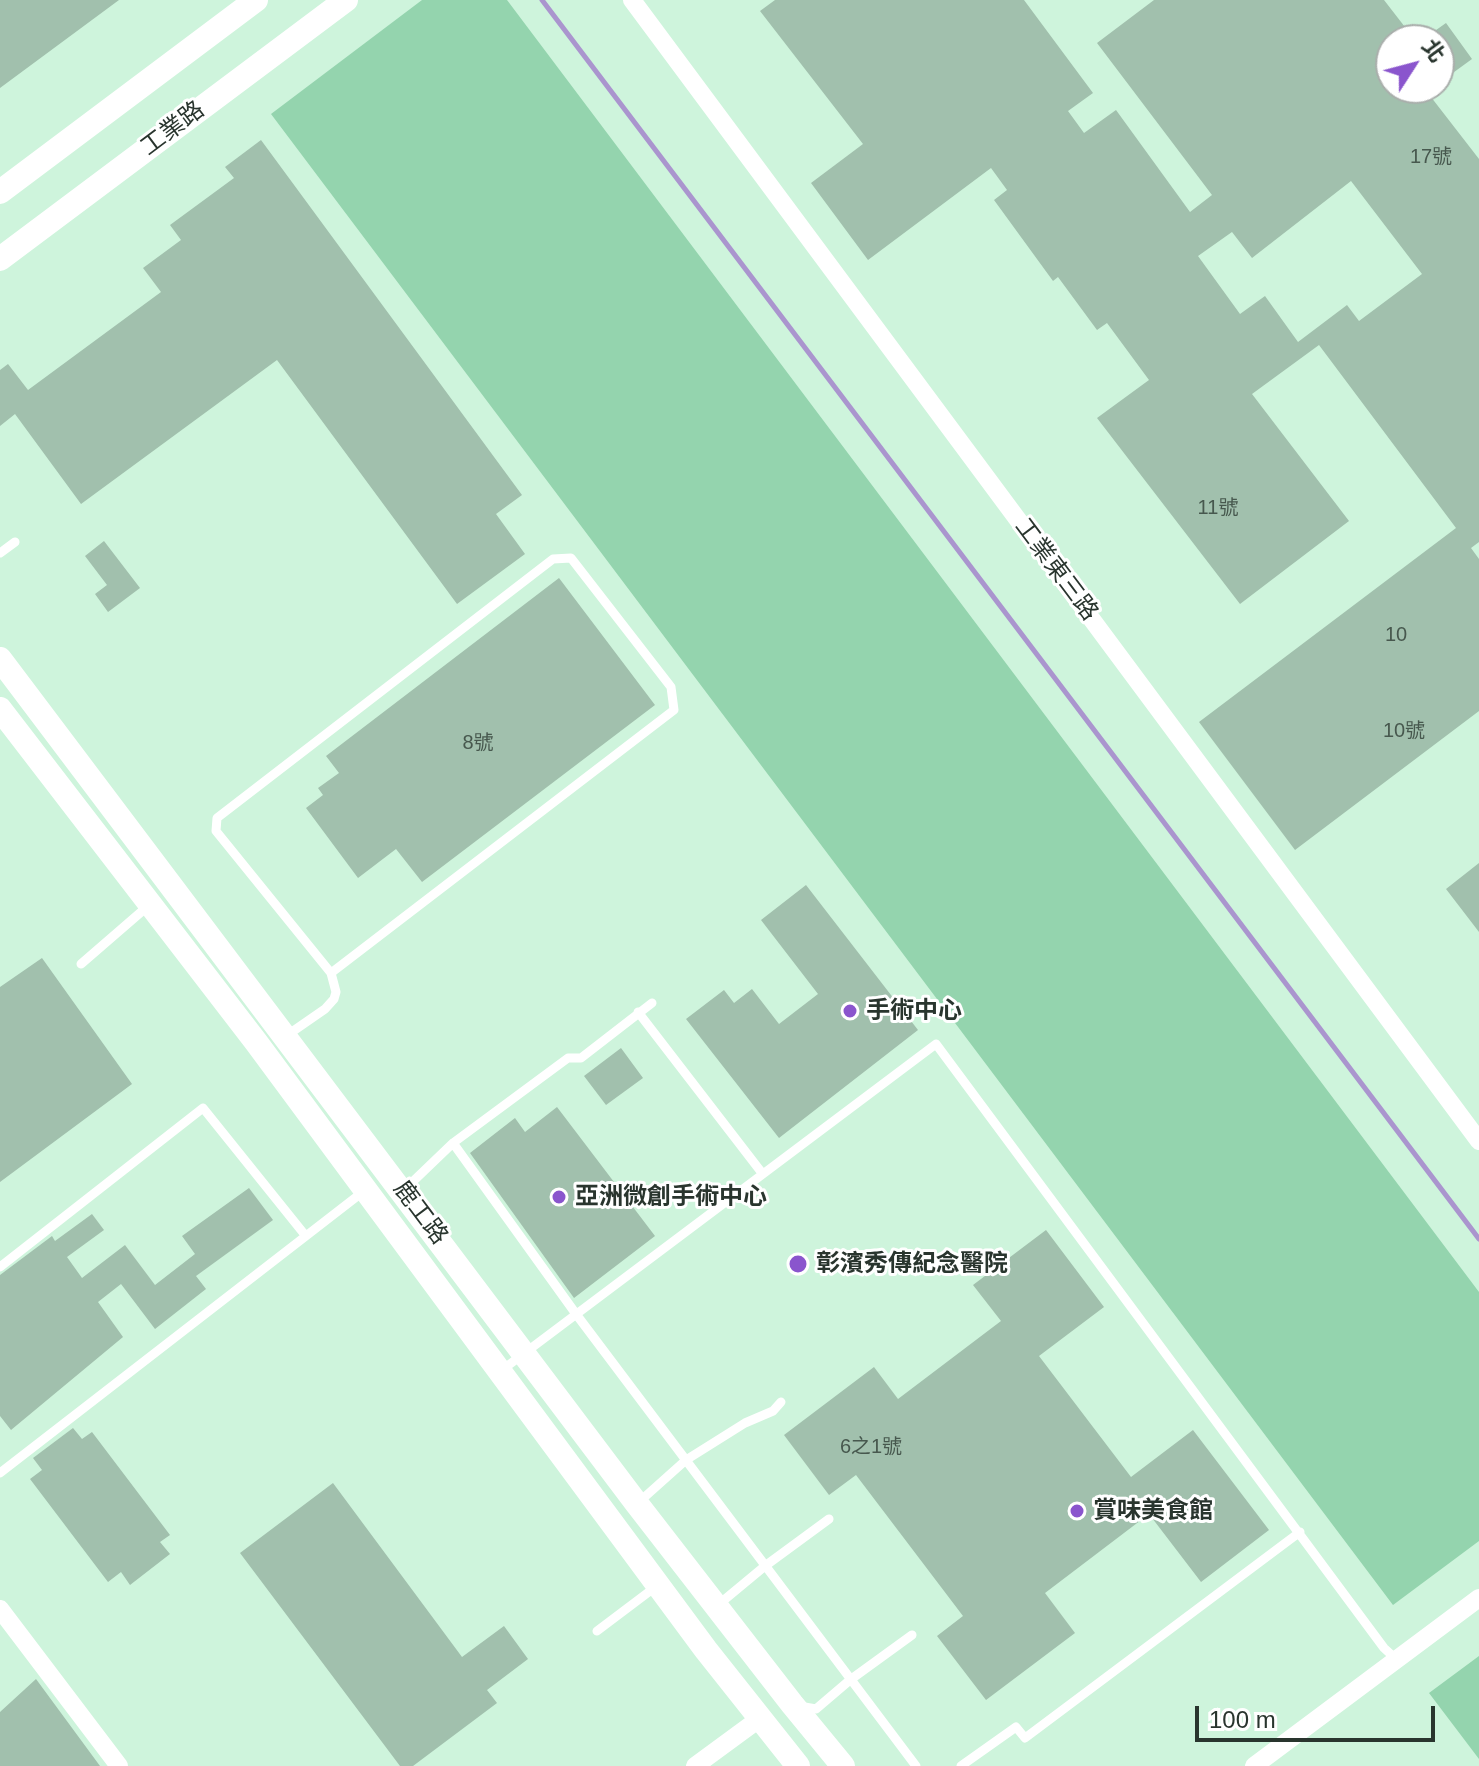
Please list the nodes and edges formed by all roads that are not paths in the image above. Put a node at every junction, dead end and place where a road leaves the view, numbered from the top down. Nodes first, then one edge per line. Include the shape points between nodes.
1 (256, 0) edge
2 (346, 0) edge
3 (632, 0) edge
4 (0, 192) edge
5 (0, 259) edge
6 (15, 542) dead end
7 (0, 553) edge
8 (0, 659) edge
9 (0, 709) edge
10 (149, 905) junction
11 (81, 964) dead end
12 (331, 973) junction
13 (652, 1003) dead end
14 (638, 1012) junction
15 (286, 1036) junction
16 (1479, 1141) edge
17 (453, 1143) junction
18 (762, 1173) junction
19 (366, 1189) junction
20 (403, 1191) junction
21 (305, 1235) junction
22 (0, 1267) edge
23 (576, 1314) junction
24 (526, 1354) junction
25 (499, 1372) junction
26 (781, 1402) dead end
27 (686, 1460) junction
28 (0, 1473) edge
29 (637, 1504) junction
30 (829, 1519) dead end
31 (1300, 1532) junction
32 (765, 1566) junction
33 (659, 1584) junction
34 (1479, 1598) edge
35 (715, 1607) junction
36 (0, 1609) edge
37 (597, 1631) dead end
38 (912, 1635) dead end
39 (1397, 1660) junction
40 (850, 1680) junction
41 (792, 1704) junction
42 (759, 1719) junction
43 (119, 1766) edge
44 (695, 1766) edge
45 (798, 1766) edge
46 (843, 1766) edge
47 (916, 1766) edge
48 (961, 1766) edge
49 (1254, 1766) edge

1 - 4 street
2 - 5 street, 工業路
3 - 16 street, 工業東三路
6 - 7 lane
8 - 15 street, 鹿工路
9 - 10 street, 鹿工路
10 - 11 lane
10 - 19 street, 鹿工路
12 - 12 lane via 674,710 671,687 571,558 553,559 217,818 216,831
12 - 15 lane via 334,999
13 - 14 lane
14 - 17 lane via 581,1058 568,1058
14 - 18 lane
15 - 20 street, 鹿工路
17 - 20 lane
17 - 23 lane
18 - 23 lane
18 - 31 lane via 936,1044
19 - 21 lane
19 - 25 street, 鹿工路
20 - 24 street, 鹿工路
21 - 22 lane via 203,1108
21 - 28 lane
23 - 24 lane
23 - 27 lane
24 - 25 lane
24 - 29 street, 鹿工路
25 - 33 street, 鹿工路
26 - 27 lane
27 - 29 lane
27 - 32 lane
29 - 35 street, 鹿工路
30 - 32 lane
31 - 39 lane
31 - 48 lane via 1025,1738 1016,1727
32 - 35 lane
32 - 40 lane
33 - 37 lane
33 - 42 street, 鹿工路
34 - 39 street
35 - 41 street, 鹿工路
36 - 43 street
38 - 40 lane
39 - 49 street
40 - 41 lane via 816,1709
40 - 47 lane
41 - 46 street, 鹿工路
42 - 44 street
42 - 45 street, 鹿工路

